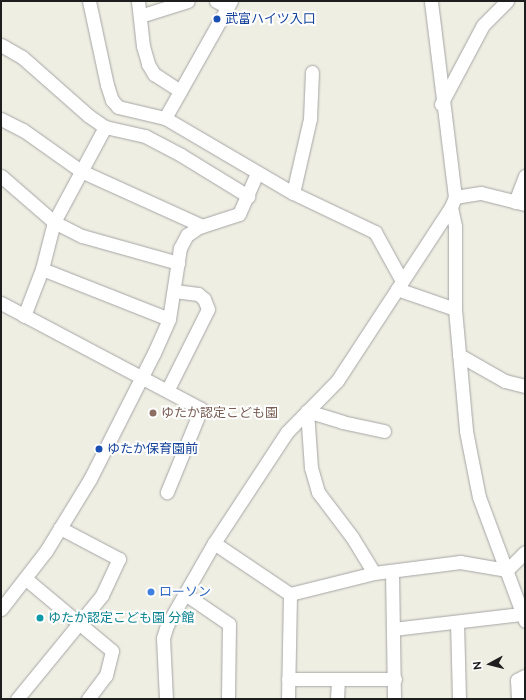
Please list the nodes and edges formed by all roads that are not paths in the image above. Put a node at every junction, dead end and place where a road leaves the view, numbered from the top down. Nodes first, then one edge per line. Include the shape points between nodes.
1 (89, 1) edge
2 (138, 1) edge
3 (188, 1) edge
4 (216, 1) edge
5 (431, 1) edge
6 (507, 1) edge
7 (229, 4) edge
8 (140, 16) junction
9 (1, 45) edge
10 (312, 72) dead end
11 (180, 91) junction
12 (441, 104) junction
13 (165, 118) junction
14 (1, 119) edge
15 (105, 127) junction
16 (80, 171) junction
17 (257, 173) junction
18 (1, 176) edge
19 (525, 176) edge
20 (293, 193) junction
21 (248, 196) junction
22 (453, 202) junction
23 (520, 203) edge
24 (54, 222) junction
25 (202, 226) junction
26 (178, 263) junction
27 (42, 269) junction
28 (400, 285) junction
29 (174, 291) junction
30 (1, 303) edge
31 (455, 309) junction
32 (24, 316) junction
33 (169, 319) junction
34 (459, 355) junction
35 (141, 377) junction
36 (525, 386) edge
37 (168, 389) junction
38 (307, 411) junction
39 (384, 431) dead end
40 (168, 492) dead end
41 (60, 528) junction
42 (214, 543) junction
43 (525, 552) edge
44 (507, 570) junction
45 (392, 571) junction
46 (374, 573) junction
47 (26, 579) junction
48 (185, 594) junction
49 (290, 594) junction
50 (1, 610) edge
51 (523, 617) edge
52 (456, 622) junction
53 (79, 624) junction
54 (393, 629) junction
55 (525, 676) edge
56 (288, 679) junction
57 (338, 679) junction
58 (395, 679) junction
59 (17, 699) edge
60 (88, 699) edge
61 (166, 699) edge
62 (228, 699) edge
63 (288, 699) edge
64 (337, 699) edge
65 (394, 699) edge
66 (459, 699) edge
67 (518, 699) edge

1 - 13 street via 112,100 118,107
2 - 8 street
3 - 8 street
4 - 7 street
5 - 12 street
6 - 12 street via 483,25
7 - 11 street
8 - 11 street via 148,64 154,74
9 - 15 street via 22,57
10 - 20 street via 310,119
11 - 13 street
12 - 22 street
13 - 17 street
14 - 16 street via 23,130
15 - 16 street
15 - 21 street via 144,136 181,155
16 - 24 street
16 - 25 street
17 - 20 street
17 - 21 street
18 - 24 street
19 - 23 street
20 - 28 street via 375,232
21 - 25 street via 239,214
22 - 23 street via 481,193
22 - 28 street
22 - 31 street
24 - 26 street via 82,236
24 - 27 street
25 - 26 street via 187,235 180,248
26 - 29 street
27 - 32 street
27 - 33 street
28 - 31 street
28 - 38 street via 336,381
29 - 33 street
29 - 37 street via 198,294 204,299 208,309
30 - 32 street
31 - 34 street
32 - 35 street
33 - 35 street
34 - 36 street via 505,381
34 - 44 street via 466,430 479,497
35 - 37 street
35 - 41 street via 90,479
37 - 40 street via 201,409
38 - 39 street
38 - 42 street via 287,432
38 - 46 street via 311,468 318,492
41 - 47 street
41 - 53 street via 119,559 102,595
42 - 48 street
42 - 49 street
43 - 44 street
44 - 45 street via 460,562
44 - 51 street
45 - 46 street
45 - 54 street
46 - 49 street
47 - 50 street
47 - 53 street
48 - 61 street via 163,638
48 - 62 street via 229,624
49 - 56 street
51 - 52 street
52 - 54 street
52 - 66 street
53 - 59 street
53 - 60 street via 112,651 106,675
54 - 58 street
55 - 67 street via 517,680
56 - 57 street
56 - 63 street
57 - 58 street
57 - 64 street
58 - 65 street

